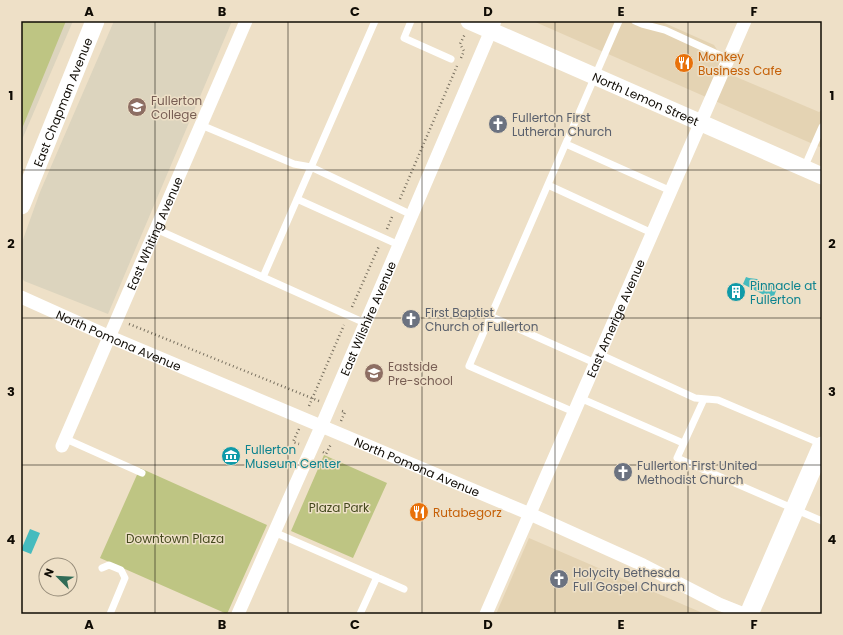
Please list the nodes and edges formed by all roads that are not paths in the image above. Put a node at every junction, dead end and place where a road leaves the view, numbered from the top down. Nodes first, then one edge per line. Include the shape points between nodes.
1 (95, 21) edge
2 (246, 21) edge
3 (375, 21) edge
4 (411, 21) edge
5 (469, 21) edge
6 (619, 21) edge
7 (635, 21) edge
8 (745, 21) edge
9 (493, 26) edge
10 (451, 59) dead end
11 (728, 59) junction
12 (595, 76) junction
13 (700, 122) junction
14 (202, 125) junction
15 (822, 127) edge
16 (566, 144) junction
17 (311, 167) junction
18 (804, 168) junction
19 (822, 176) edge
20 (548, 185) junction
21 (671, 191) junction
22 (297, 199) junction
23 (21, 205) edge
24 (412, 215) junction
25 (156, 229) junction
26 (652, 233) junction
27 (399, 245) junction
28 (263, 277) junction
29 (21, 297) edge
30 (490, 316) junction
31 (365, 323) junction
32 (110, 337) junction
33 (597, 359) junction
34 (580, 398) junction
35 (704, 399) junction
36 (574, 412) junction
37 (320, 427) junction
38 (64, 442) joint
39 (683, 443) junction
40 (822, 445) edge
41 (142, 473) dead end
42 (794, 510) junction
43 (530, 514) junction
44 (822, 522) edge
45 (274, 532) junction
46 (349, 565) junction
47 (102, 568) dead end
48 (346, 573) dead end
49 (377, 577) junction
50 (404, 589) dead end
51 (110, 614) edge
52 (238, 614) edge
53 (360, 614) edge
54 (486, 614) edge
55 (744, 614) edge
56 (749, 614) edge

1 - 23 main road, East Chapman Avenue
2 - 14 street, East Whiting Avenue
3 - 17 lane
4 - 10 lane via 404,38
5 - 9 street, North Lemon Street
6 - 12 lane
7 - 11 lane via 666,30
8 - 11 street, East Amerige Avenue
9 - 12 street, North Lemon Street
9 - 24 street, East Wilshire Avenue
11 - 13 street, East Amerige Avenue
12 - 13 street, North Lemon Street
12 - 16 lane
13 - 18 street, North Lemon Street
13 - 21 street, East Amerige Avenue
14 - 17 lane via 294,164
14 - 25 street, East Whiting Avenue
15 - 18 lane
16 - 20 lane
16 - 21 lane
17 - 22 lane
17 - 24 lane
18 - 19 street, North Lemon Street
20 - 26 lane
20 - 30 lane
21 - 26 street, East Amerige Avenue
22 - 27 lane
22 - 28 lane
24 - 27 street, East Wilshire Avenue
25 - 28 lane
25 - 32 street, East Whiting Avenue
26 - 33 street, East Amerige Avenue
27 - 31 street, East Wilshire Avenue
28 - 31 lane
29 - 32 street, North Pomona Avenue
30 - 33 lane
30 - 36 lane via 469,366
31 - 37 street, East Wilshire Avenue
32 - 37 street, North Pomona Avenue
32 - 38 street, East Whiting Avenue
33 - 34 street, East Amerige Avenue
33 - 35 lane via 695,398
34 - 36 street, East Amerige Avenue
34 - 39 lane
35 - 39 lane
35 - 40 lane via 718,400
36 - 43 street, East Amerige Avenue
37 - 43 street, North Pomona Avenue
37 - 45 street, East Wilshire Avenue
38 - 41 lane
39 - 42 lane via 677,458
40 - 42 main road
42 - 44 lane
42 - 56 main road
43 - 54 street, East Amerige Avenue
43 - 55 street, North Pomona Avenue
45 - 46 lane
45 - 52 street, East Wilshire Avenue
46 - 48 lane
46 - 49 lane
47 - 51 lane via 109,565 121,570 125,578
49 - 50 lane
49 - 53 lane

